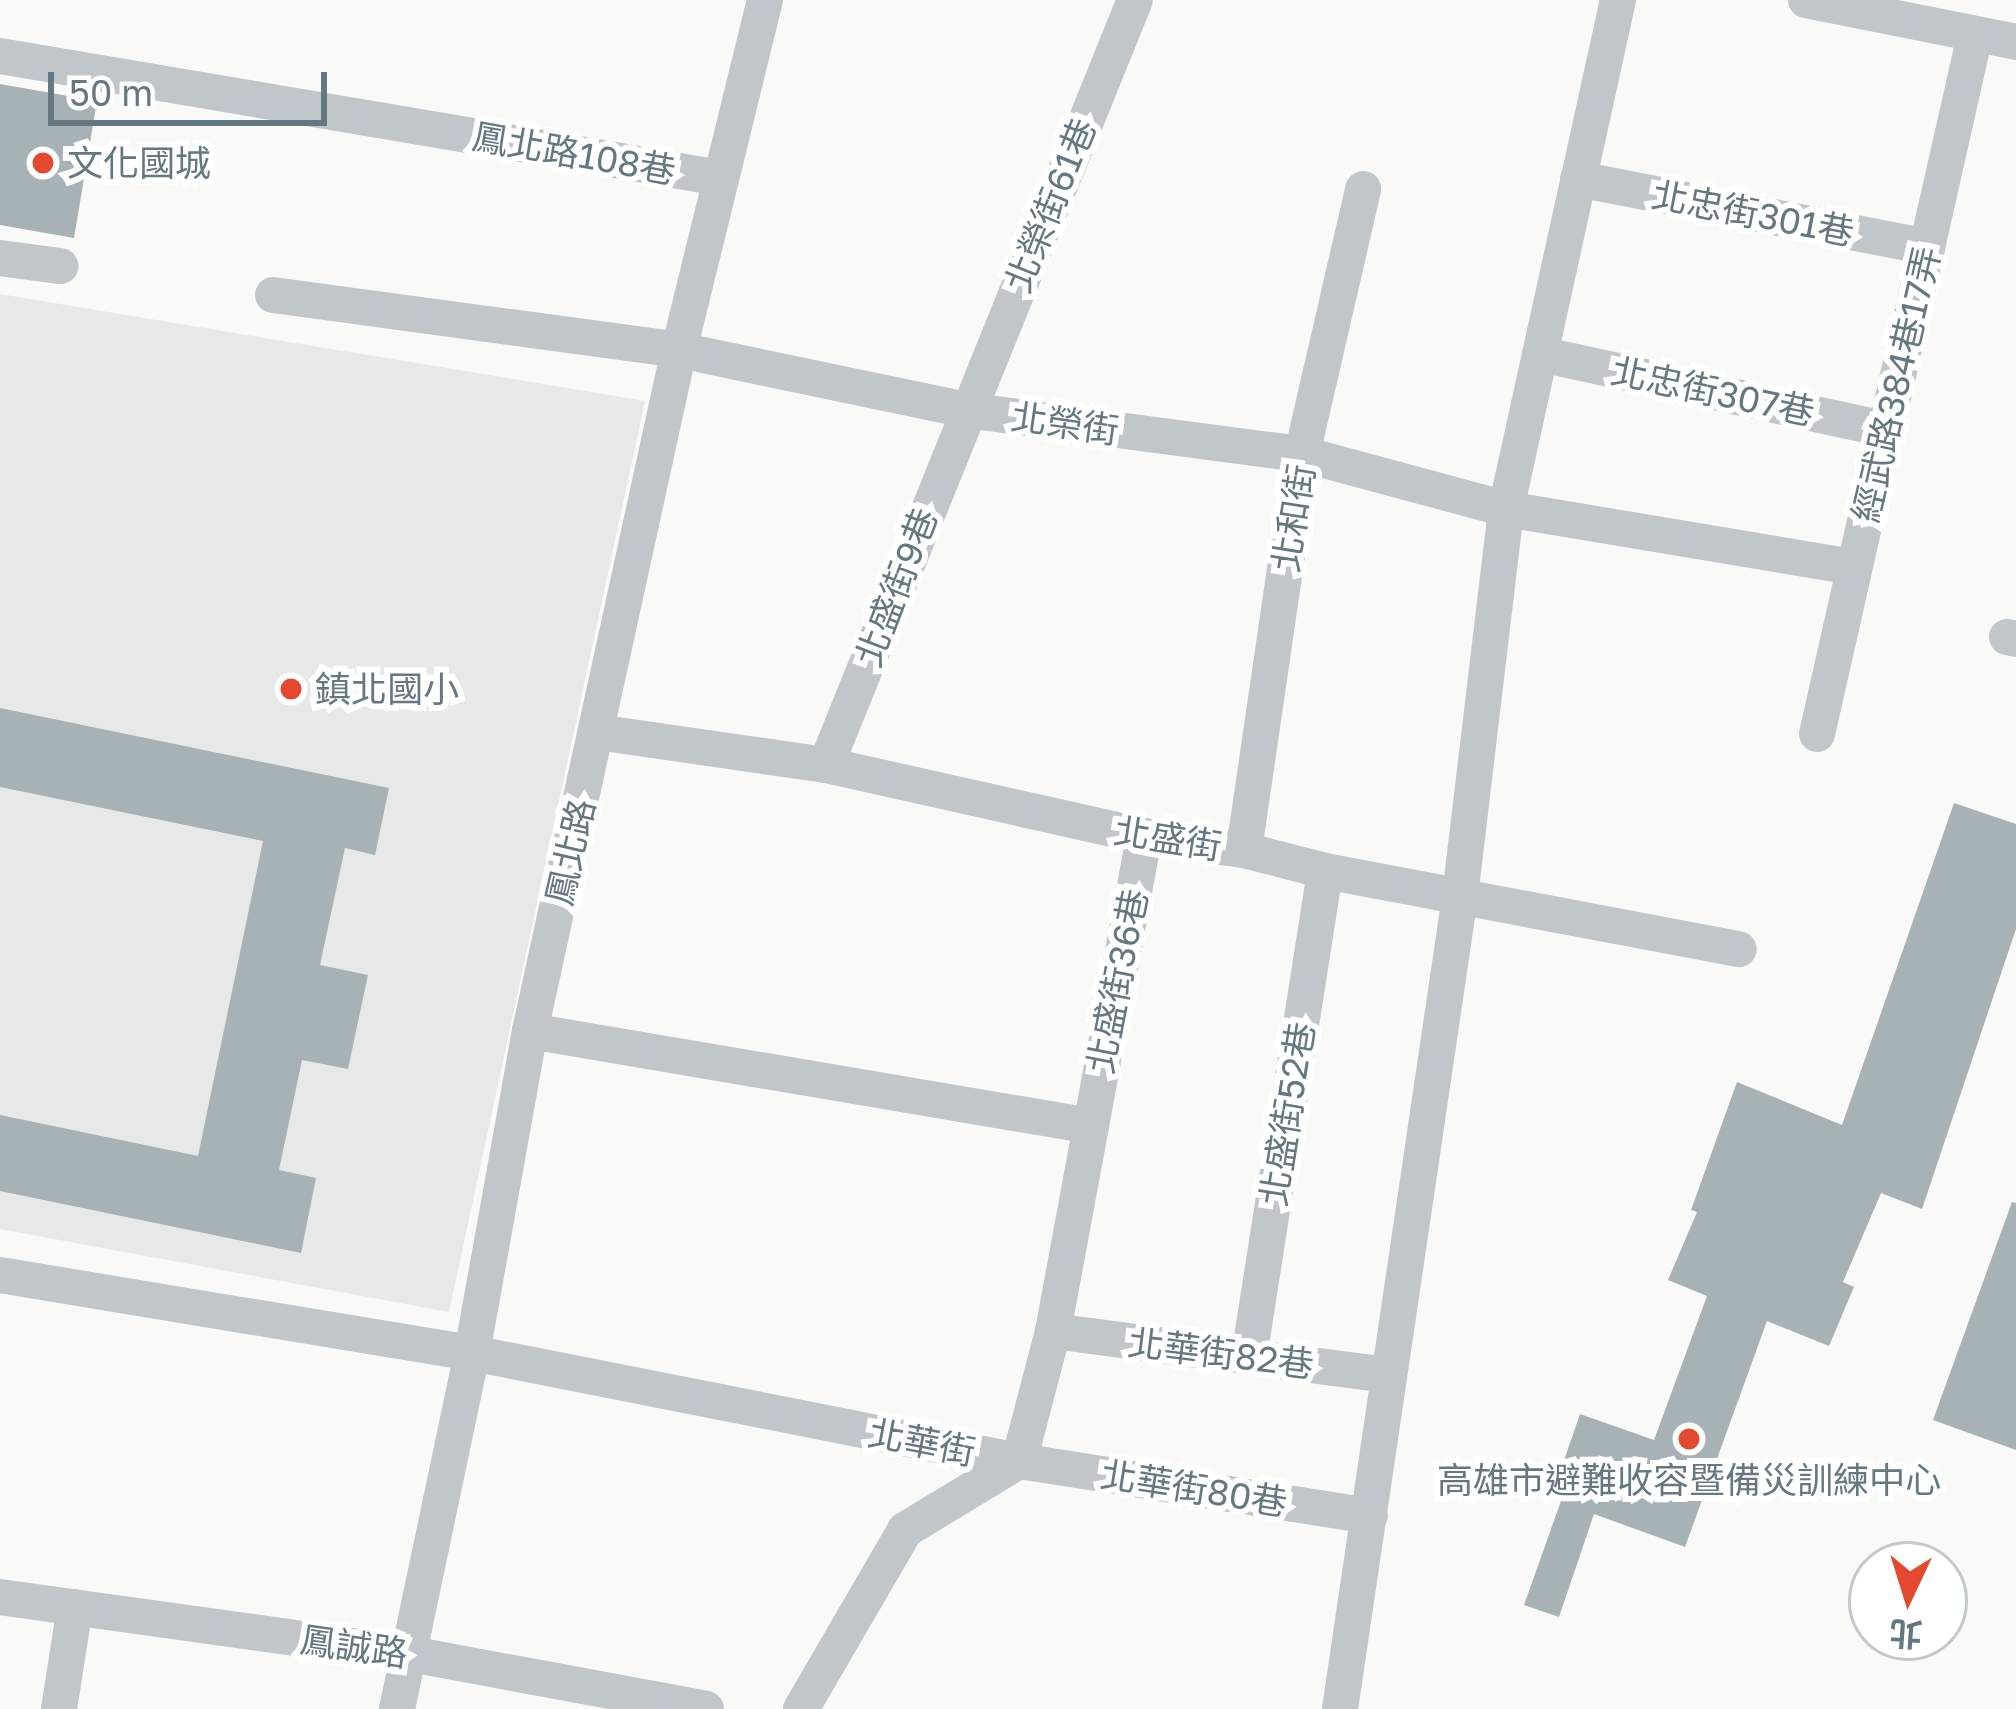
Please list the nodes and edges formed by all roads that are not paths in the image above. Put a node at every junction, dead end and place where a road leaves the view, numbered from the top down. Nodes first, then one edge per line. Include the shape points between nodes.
1 (766, 0) edge
2 (1135, 0) edge
3 (1618, 0) edge
4 (1806, 0) edge
5 (1975, 34) junction
6 (2016, 42) edge
7 (0, 56) edge
8 (721, 178) junction
9 (1578, 179) junction
10 (1363, 189) dead end
11 (1927, 247) junction
12 (0, 258) edge
13 (60, 266) dead end
14 (273, 295) dead end
15 (679, 350) junction
16 (1540, 354) junction
17 (966, 410) junction
18 (1886, 429) junction
19 (1301, 454) junction
20 (1505, 509) junction
21 (1854, 568) junction
22 (597, 732) junction
23 (1817, 734) dead end
24 (826, 765) junction
25 (1144, 836) junction
26 (1244, 850) junction
27 (1325, 871) junction
28 (1460, 896) junction
29 (1739, 950) dead end
30 (530, 1031) junction
31 (1090, 1126) junction
32 (0, 1275) edge
33 (1053, 1331) junction
34 (472, 1353) junction
35 (1249, 1357) junction
36 (1388, 1376) junction
37 (1018, 1461) junction
38 (1370, 1516) junction
39 (0, 1597) edge
40 (74, 1607) junction
41 (405, 1653) junction
42 (59, 1709) edge
43 (397, 1709) edge
44 (706, 1709) edge
45 (802, 1709) edge
46 (1340, 1709) edge

1 - 8 street, 鳳北路
2 - 17 street, 北榮街61巷
3 - 9 street
4 - 5 street
5 - 6 street
5 - 11 street, 經武路384巷17弄
7 - 8 street, 鳳北路108巷
8 - 15 street, 鳳北路
9 - 11 street, 北忠街301巷
9 - 16 street
10 - 19 street, 北和街
11 - 18 street, 經武路384巷17弄
12 - 13 street
14 - 15 street, 北榮街
15 - 17 street, 北榮街
15 - 22 street, 鳳北路
16 - 18 street, 北忠街307巷
16 - 20 street
17 - 19 street, 北榮街
17 - 24 street, 北盛街9巷
18 - 21 street, 經武路384巷17弄
19 - 20 street, 北榮街
19 - 26 street, 北和街
20 - 21 street, 北榮街
20 - 28 street
21 - 23 street, 經武路384巷17弄
22 - 24 street, 北盛街
22 - 30 street, 鳳北路
24 - 25 street, 北盛街
25 - 26 street, 北盛街
25 - 31 street, 北盛街36巷
26 - 27 street, 北盛街
27 - 28 street, 北盛街
27 - 35 street, 北盛街52巷
28 - 29 street, 北盛街
28 - 36 street
30 - 31 street
30 - 34 street, 鳳北路
31 - 33 street, 北華街
32 - 34 street, 北華街
33 - 35 street, 北華街82巷
33 - 37 street, 北華街
34 - 37 street, 北華街
34 - 41 street, 鳳北路
35 - 36 street, 北華街82巷
36 - 38 street
37 - 38 street, 北華街80巷
37 - 45 street via 904,1530
38 - 46 street
39 - 40 street, 鳳誠路
40 - 41 street, 鳳誠路
40 - 42 street
41 - 43 street, 鳳北路
41 - 44 street, 鳳誠路

